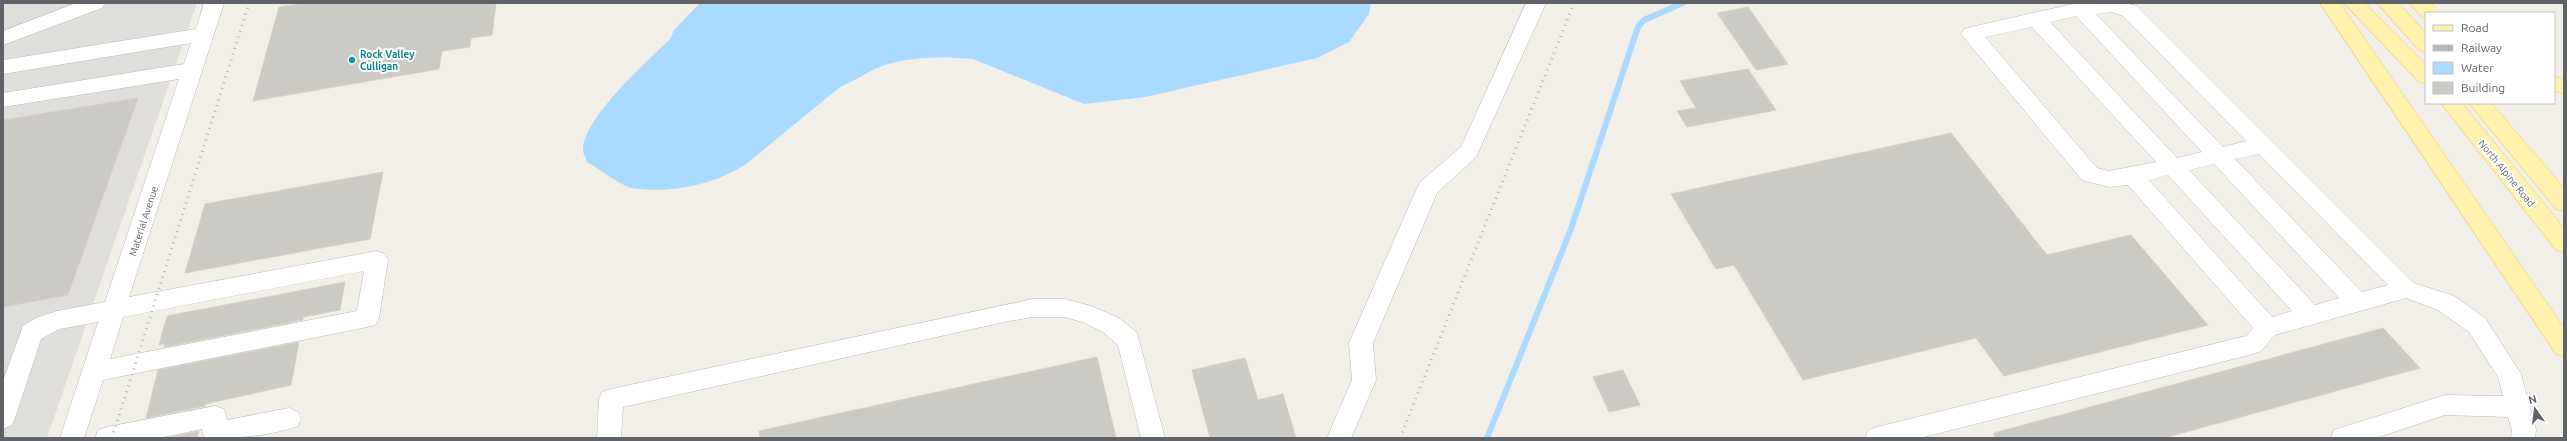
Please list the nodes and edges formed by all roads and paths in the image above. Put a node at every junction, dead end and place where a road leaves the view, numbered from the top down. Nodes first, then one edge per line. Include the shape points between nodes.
1 (95, 3) edge
2 (214, 3) edge
3 (1536, 3) edge
4 (2330, 3) edge
5 (2354, 3) edge
6 (2387, 3) edge
7 (2418, 3) edge
8 (2080, 9) junction
9 (2429, 12) edge
10 (2036, 19) junction
11 (204, 34) junction
12 (3, 38) edge
13 (2425, 44) edge
14 (3, 67) edge
15 (192, 70) junction
16 (2425, 76) edge
17 (3, 100) edge
18 (2452, 104) edge
19 (2480, 104) edge
20 (2262, 145) junction
21 (2218, 156) junction
22 (2173, 167) junction
23 (2133, 176) junction
24 (2564, 203) edge
25 (2564, 244) edge
26 (2406, 289) junction
27 (2357, 302) junction
28 (114, 310) junction
29 (2310, 315) junction
30 (2267, 328) junction
31 (2564, 347) edge
32 (94, 372) junction
33 (2518, 408) junction
34 (3, 418) edge
35 (289, 419) dead end
36 (121, 437) edge
37 (72, 438) edge
38 (609, 438) edge
39 (1153, 438) edge
40 (1339, 438) edge
41 (1878, 438) edge
42 (2343, 438) edge
43 (2523, 438) edge

1 - 12 street
2 - 11 street, Material Avenue
3 - 40 street via 1469,152 1428,188 1362,343 1364,380
4 - 31 main road
5 - 16 main road
6 - 13 main road
7 - 9 main road
8 - 10 street
8 - 20 street via 2112,6 2130,11
8 - 21 street
10 - 22 street
10 - 23 street via 1973,33 1972,37 2087,173 2109,179
11 - 14 street
11 - 15 street, Material Avenue
15 - 17 street
15 - 28 street, Material Avenue
18 - 25 main road, North Alpine Road
19 - 24 main road
20 - 21 street
20 - 26 street
21 - 22 street
21 - 27 street
22 - 23 street
22 - 29 street
23 - 30 street
26 - 27 street
26 - 33 street via 2446,303 2477,325 2509,374
27 - 29 street
28 - 32 street, Material Avenue
28 - 32 street via 378,260 367,318
28 - 34 street via 50,322 31,333
29 - 30 street
30 - 41 street via 2253,344
32 - 37 street, Material Avenue
33 - 42 street via 2444,405
33 - 43 street via 2524,430
35 - 36 street via 214,433 215,416
38 - 39 street via 611,399 1033,308 1065,308 1091,314 1112,325 1129,340

